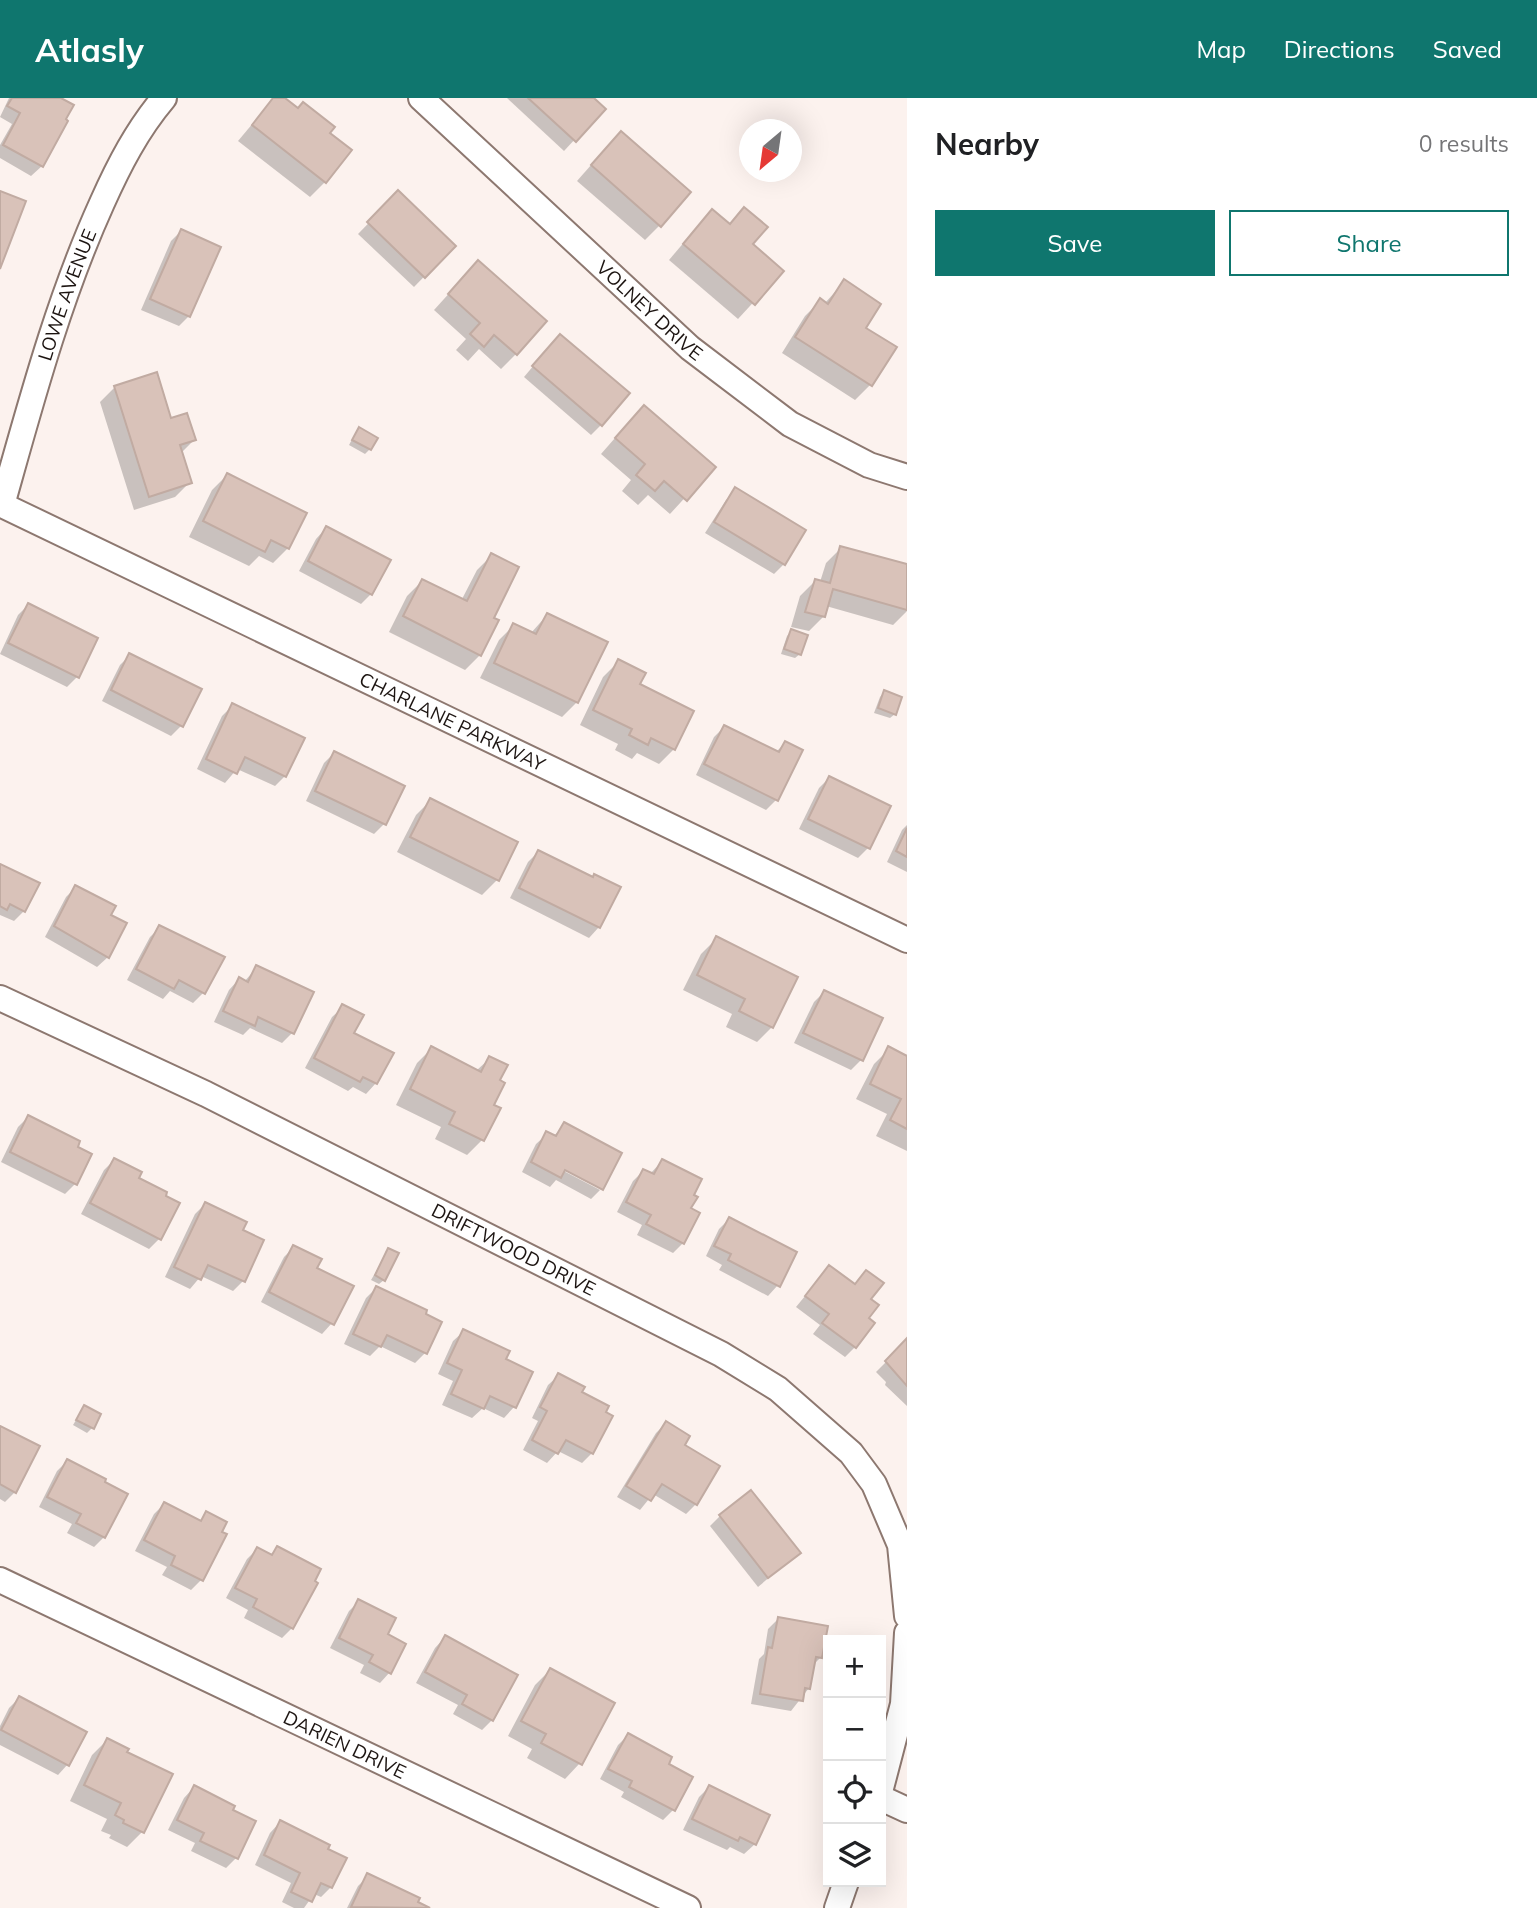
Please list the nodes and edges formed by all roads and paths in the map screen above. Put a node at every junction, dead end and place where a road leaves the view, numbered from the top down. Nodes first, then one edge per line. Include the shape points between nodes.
1 (164, 98) edge
2 (421, 98) edge
3 (907, 477) edge
4 (1, 504) edge
5 (907, 940) edge
6 (0, 998) edge
7 (0, 1580) edge
8 (907, 1616) edge
9 (907, 1633) edge
10 (886, 1768) edge
11 (886, 1800) edge
12 (907, 1810) edge
13 (844, 1887) edge
14 (688, 1908) edge
15 (837, 1908) edge

1 - 4 street, LOWE AVENUE via 125,154 79,253
2 - 3 street, VOLNEY DRIVE via 690,348 790,424 869,465
4 - 5 street, CHARLANE PARKWAY
6 - 8 street, DRIFTWOOD DRIVE via 218,1100 721,1354 778,1389 851,1453 874,1484 900,1545
7 - 14 street, DARIEN DRIVE
9 - 10 street via 902,1704
11 - 12 street
13 - 15 street

